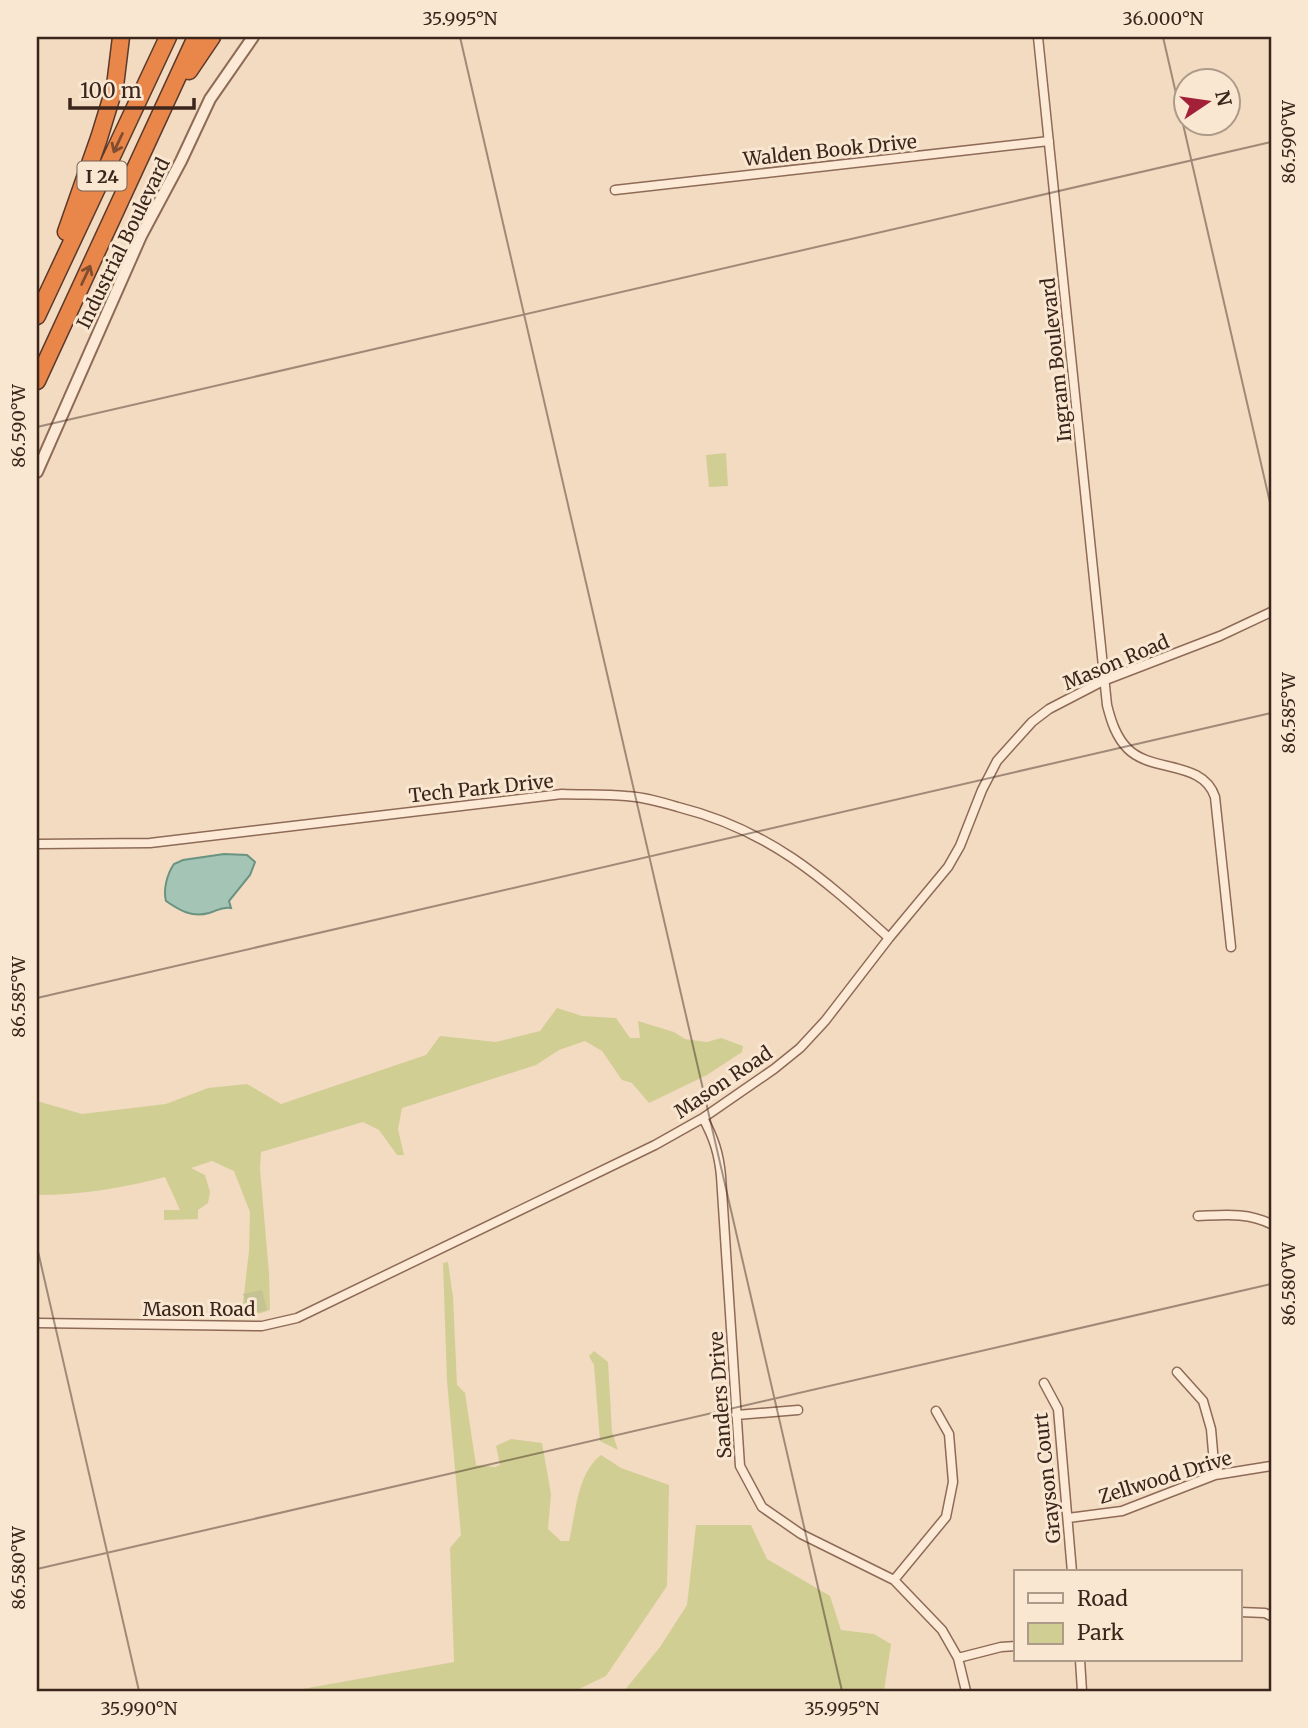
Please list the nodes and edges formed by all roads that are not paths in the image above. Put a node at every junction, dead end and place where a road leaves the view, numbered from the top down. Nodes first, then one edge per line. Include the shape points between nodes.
1 (121, 37) edge
2 (168, 37) edge
3 (196, 37) edge
4 (212, 37) edge
5 (253, 37) edge
6 (1038, 37) edge
7 (158, 120) junction
8 (1049, 141) junction
9 (615, 190) dead end
10 (37, 315) edge
11 (37, 381) edge
12 (37, 472) edge
13 (1271, 612) edge
14 (1103, 681) junction
15 (37, 844) edge
16 (889, 938) junction
17 (1231, 947) dead end
18 (703, 1118) junction
19 (1198, 1216) dead end
20 (1271, 1224) edge
21 (37, 1323) edge
22 (1177, 1372) dead end
23 (1044, 1383) dead end
24 (798, 1410) dead end
25 (936, 1411) dead end
26 (736, 1415) junction
27 (1271, 1466) edge
28 (1215, 1475) junction
29 (1068, 1518) junction
30 (1072, 1570) edge
31 (894, 1580) junction
32 (1242, 1612) edge
33 (1271, 1616) edge
34 (1014, 1646) edge
35 (958, 1658) junction
36 (1080, 1662) edge
37 (966, 1691) edge
38 (1082, 1691) edge

1 - 10 highway via 100,138
2 -> 10 highway, I 24
3 - 7 highway, I 24
4 - 7 highway
5 - 12 street, Industrial Boulevard via 210,99 141,236
6 - 8 street, Ingram Boulevard
11 -> 7 highway, I 24
8 - 9 street, Walden Book Drive
8 - 14 street, Ingram Boulevard
13 - 14 street, Mason Road
14 - 16 street, Mason Road via 1049,709 1012,742 982,790 948,867
14 - 17 street, Ingram Boulevard via 1112,723 1130,751 1150,763 1194,773 1213,789
15 - 16 street, Tech Park Drive via 150,843 562,794 627,796 698,811 759,836 809,868
16 - 18 street, Mason Road via 800,1048
18 - 21 street, Mason Road via 298,1318 262,1326
18 - 26 street, Sanders Drive via 719,1154
19 - 20 street via 1238,1214
22 - 28 street via 1203,1401 1212,1429
23 - 29 street, Grayson Court via 1058,1409
24 - 26 street
25 - 31 street via 949,1434 953,1482 946,1517
26 - 31 street, Sanders Drive via 740,1466 762,1507 802,1534
27 - 28 street, Zellwood Drive
28 - 29 street, Zellwood Drive via 1122,1511
29 - 30 street, Grayson Court
31 - 35 street, Sanders Drive via 942,1630
32 - 33 street
34 - 35 street
35 - 37 street, Sanders Drive
36 - 38 street

